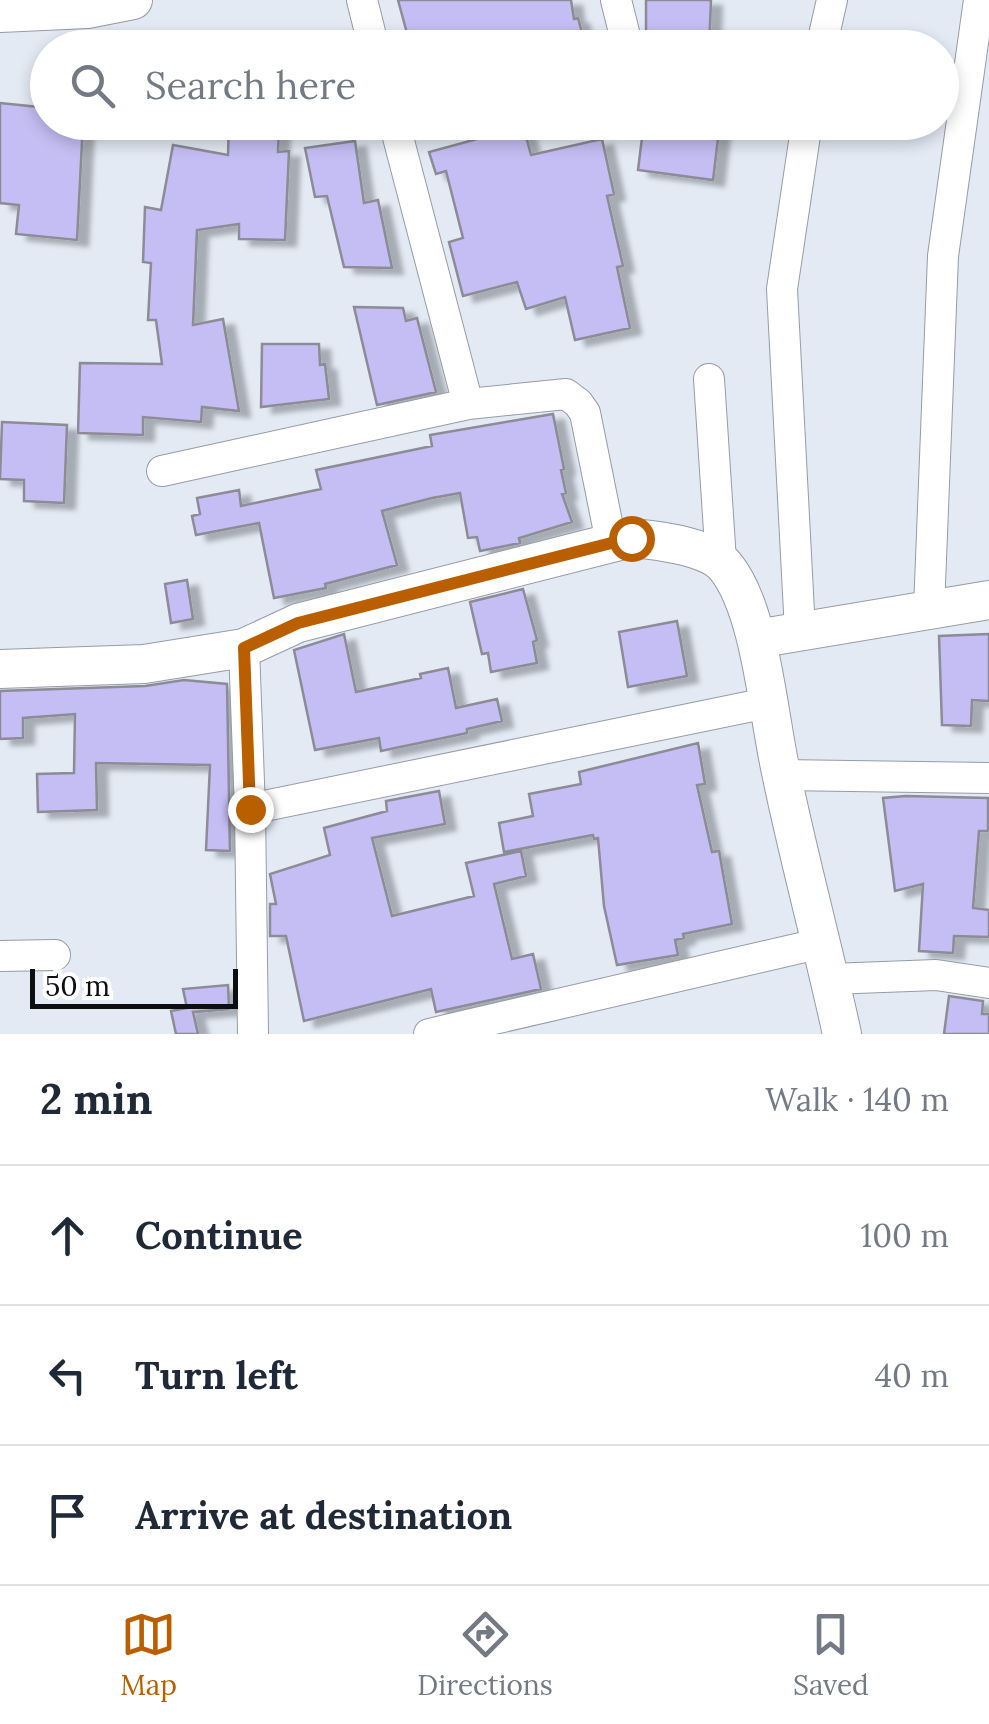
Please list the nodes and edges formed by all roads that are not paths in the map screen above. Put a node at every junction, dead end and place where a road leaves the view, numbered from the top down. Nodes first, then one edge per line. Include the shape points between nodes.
1 (132, 0) edge
2 (362, 0) edge
3 (616, 0) edge
4 (832, 0) edge
5 (86, 4) edge
6 (0, 13) edge
7 (981, 17) edge
8 (370, 30) edge
9 (624, 30) edge
10 (825, 30) edge
11 (959, 85) edge
12 (399, 140) edge
13 (804, 140) edge
14 (951, 140) edge
15 (709, 379) dead end
16 (468, 404) junction
17 (162, 471) dead end
18 (612, 542) junction
19 (721, 561) junction
20 (989, 600) edge
21 (929, 609) junction
22 (800, 631) junction
23 (756, 639) junction
24 (244, 648) junction
25 (0, 669) edge
26 (767, 703) junction
27 (781, 775) junction
28 (989, 778) edge
29 (250, 809) junction
30 (55, 955) dead end
31 (0, 956) edge
32 (826, 961) junction
33 (989, 983) edge
34 (467, 1030) edge
35 (252, 1034) edge
36 (430, 1034) edge
37 (842, 1034) edge

1 - 5 street
2 - 8 street
3 - 9 street
4 - 10 street
5 - 6 street
7 - 11 street
12 - 16 street
13 - 22 street via 782,289
14 - 21 street
15 - 19 street
16 - 17 street
16 - 18 street via 566,394 578,403
18 - 19 street via 659,540
18 - 24 street via 298,623
19 - 23 street
20 - 21 street
21 - 22 street
22 - 23 street
23 - 26 street
24 - 25 street via 144,664
24 - 29 street
26 - 27 street
26 - 29 street
27 - 28 street
27 - 32 street
29 - 35 street
30 - 31 street
32 - 33 street
32 - 34 street
32 - 37 street
34 - 36 street

